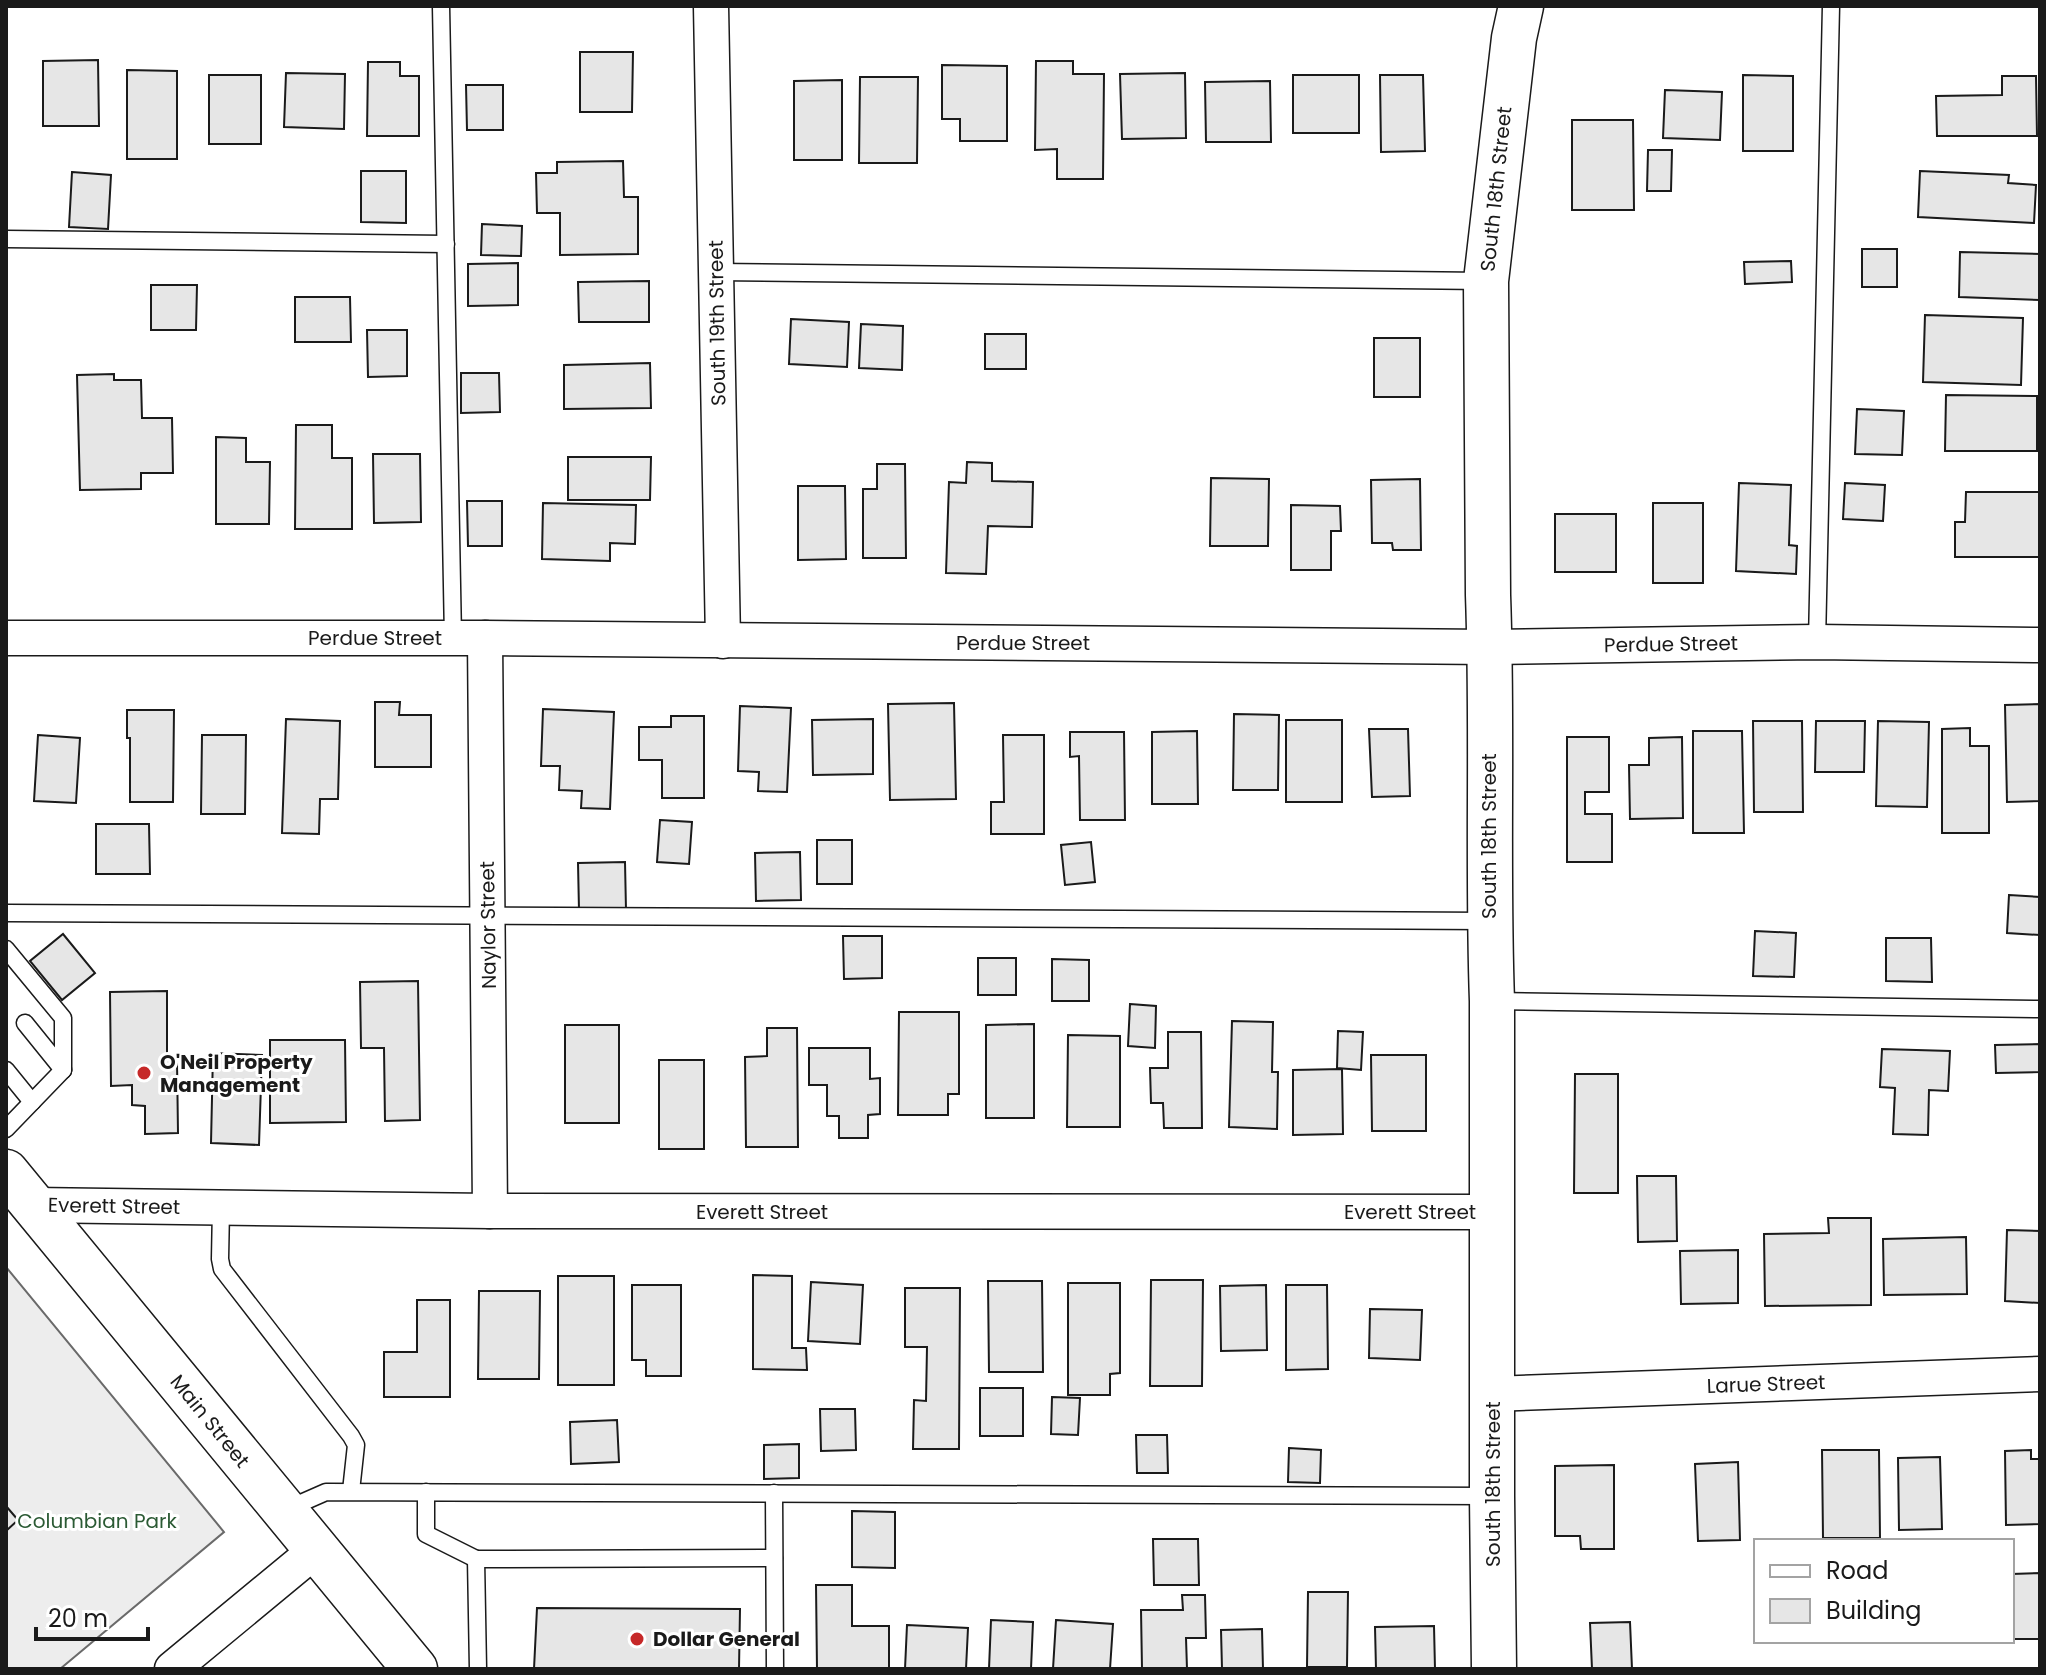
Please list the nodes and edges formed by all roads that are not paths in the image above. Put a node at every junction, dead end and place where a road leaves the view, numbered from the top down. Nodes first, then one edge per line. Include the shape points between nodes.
1 (441, 6) edge
2 (711, 6) edge
3 (1521, 6) edge
4 (1831, 6) edge
5 (6, 239) edge
6 (446, 244) junction
7 (716, 272) junction
8 (1486, 281) junction
9 (6, 638) edge
10 (469, 638) junction
11 (723, 641) junction
12 (1817, 642) junction
13 (2040, 645) edge
14 (1490, 647) junction
15 (6, 913) edge
16 (488, 916) junction
17 (1489, 921) junction
18 (6, 949) edge
19 (1492, 1001) junction
20 (2040, 1009) edge
21 (25, 1023) dead end
22 (6, 1070) edge
23 (63, 1070) junction
24 (32, 1102) junction
25 (6, 1129) edge
26 (6, 1172) edge
27 (33, 1205) junction
28 (221, 1208) junction
29 (490, 1211) junction
30 (1491, 1212) junction
31 (2040, 1374) edge
32 (1492, 1394) junction
33 (351, 1491) junction
34 (426, 1492) junction
35 (774, 1493) junction
36 (1492, 1496) junction
37 (284, 1510) junction
38 (316, 1550) junction
39 (774, 1558) junction
40 (476, 1559) junction
41 (172, 1669) edge
42 (415, 1669) edge
43 (478, 1669) edge
44 (775, 1669) edge
45 (1494, 1669) edge

1 - 6 lane
2 - 7 street, South 19th Street
3 - 8 main road, South 18th Street
4 - 12 lane
5 - 6 lane
6 - 10 lane
7 - 8 lane
7 - 11 street, South 19th Street
8 - 14 main road, South 18th Street
9 - 10 street, Perdue Street
10 - 11 street, Perdue Street
10 - 16 street, Naylor Street
11 - 14 street, Perdue Street
12 - 13 street, Perdue Street
12 - 14 street, Perdue Street
14 - 17 main road, South 18th Street
15 - 16 lane
16 - 17 lane
16 - 29 street, Naylor Street
17 - 19 main road, South 18th Street
18 - 23 lane via 63,1018
19 - 20 lane
19 - 30 main road, South 18th Street
21 - 23 lane
22 - 24 lane
23 - 24 lane
24 - 25 lane
26 - 27 main road, Main Street
27 - 28 street, Everett Street
27 - 37 main road, Main Street
28 - 29 street, Everett Street
28 - 33 lane via 222,1269 351,1436 356,1445
29 - 30 street, Everett Street
30 - 32 main road, South 18th Street
31 - 32 street, Larue Street
32 - 36 main road, South 18th Street
33 - 34 lane
33 - 37 lane via 326,1492
34 - 35 lane
34 - 40 lane via 426,1534
35 - 36 lane
35 - 39 lane
36 - 45 main road, South 18th Street
37 - 38 main road, Main Street
38 - 41 street
38 - 42 main road, Main Street
39 - 40 lane
39 - 44 lane
40 - 43 lane

